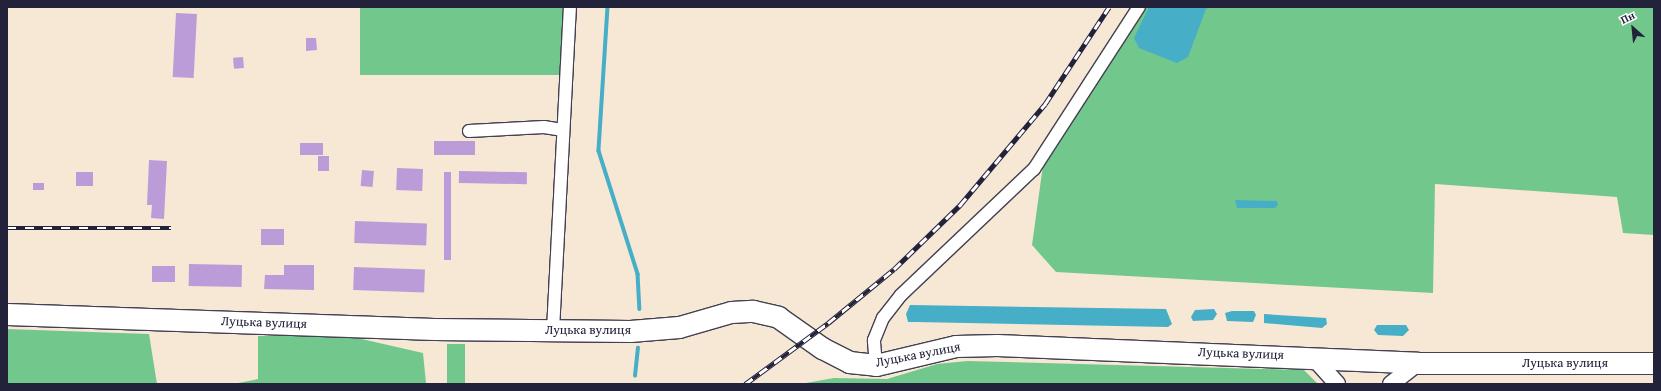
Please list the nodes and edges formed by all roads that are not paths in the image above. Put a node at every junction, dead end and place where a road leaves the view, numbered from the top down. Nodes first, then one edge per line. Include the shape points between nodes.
1 (570, 7) edge
2 (1139, 7) edge
3 (562, 130) junction
4 (469, 131) dead end
5 (7, 314) edge
6 (553, 330) junction
7 (1313, 357) junction
8 (1418, 363) junction
9 (1654, 363) edge
10 (876, 365) junction
11 (1336, 384) edge
12 (1391, 384) edge

1 - 3 street
2 - 10 street via 1034,169 901,295 883,318 874,340
3 - 4 street via 544,127
3 - 6 street
5 - 6 highway, Луцька вулиця
6 - 10 highway, Луцька вулиця via 679,327 731,312 753,311 778,317 822,348 849,362
7 - 8 highway, Луцька вулиця
7 - 10 highway, Луцька вулиця via 997,344 956,346
7 - 11 street
8 - 9 highway, Луцька вулиця
8 - 12 street

